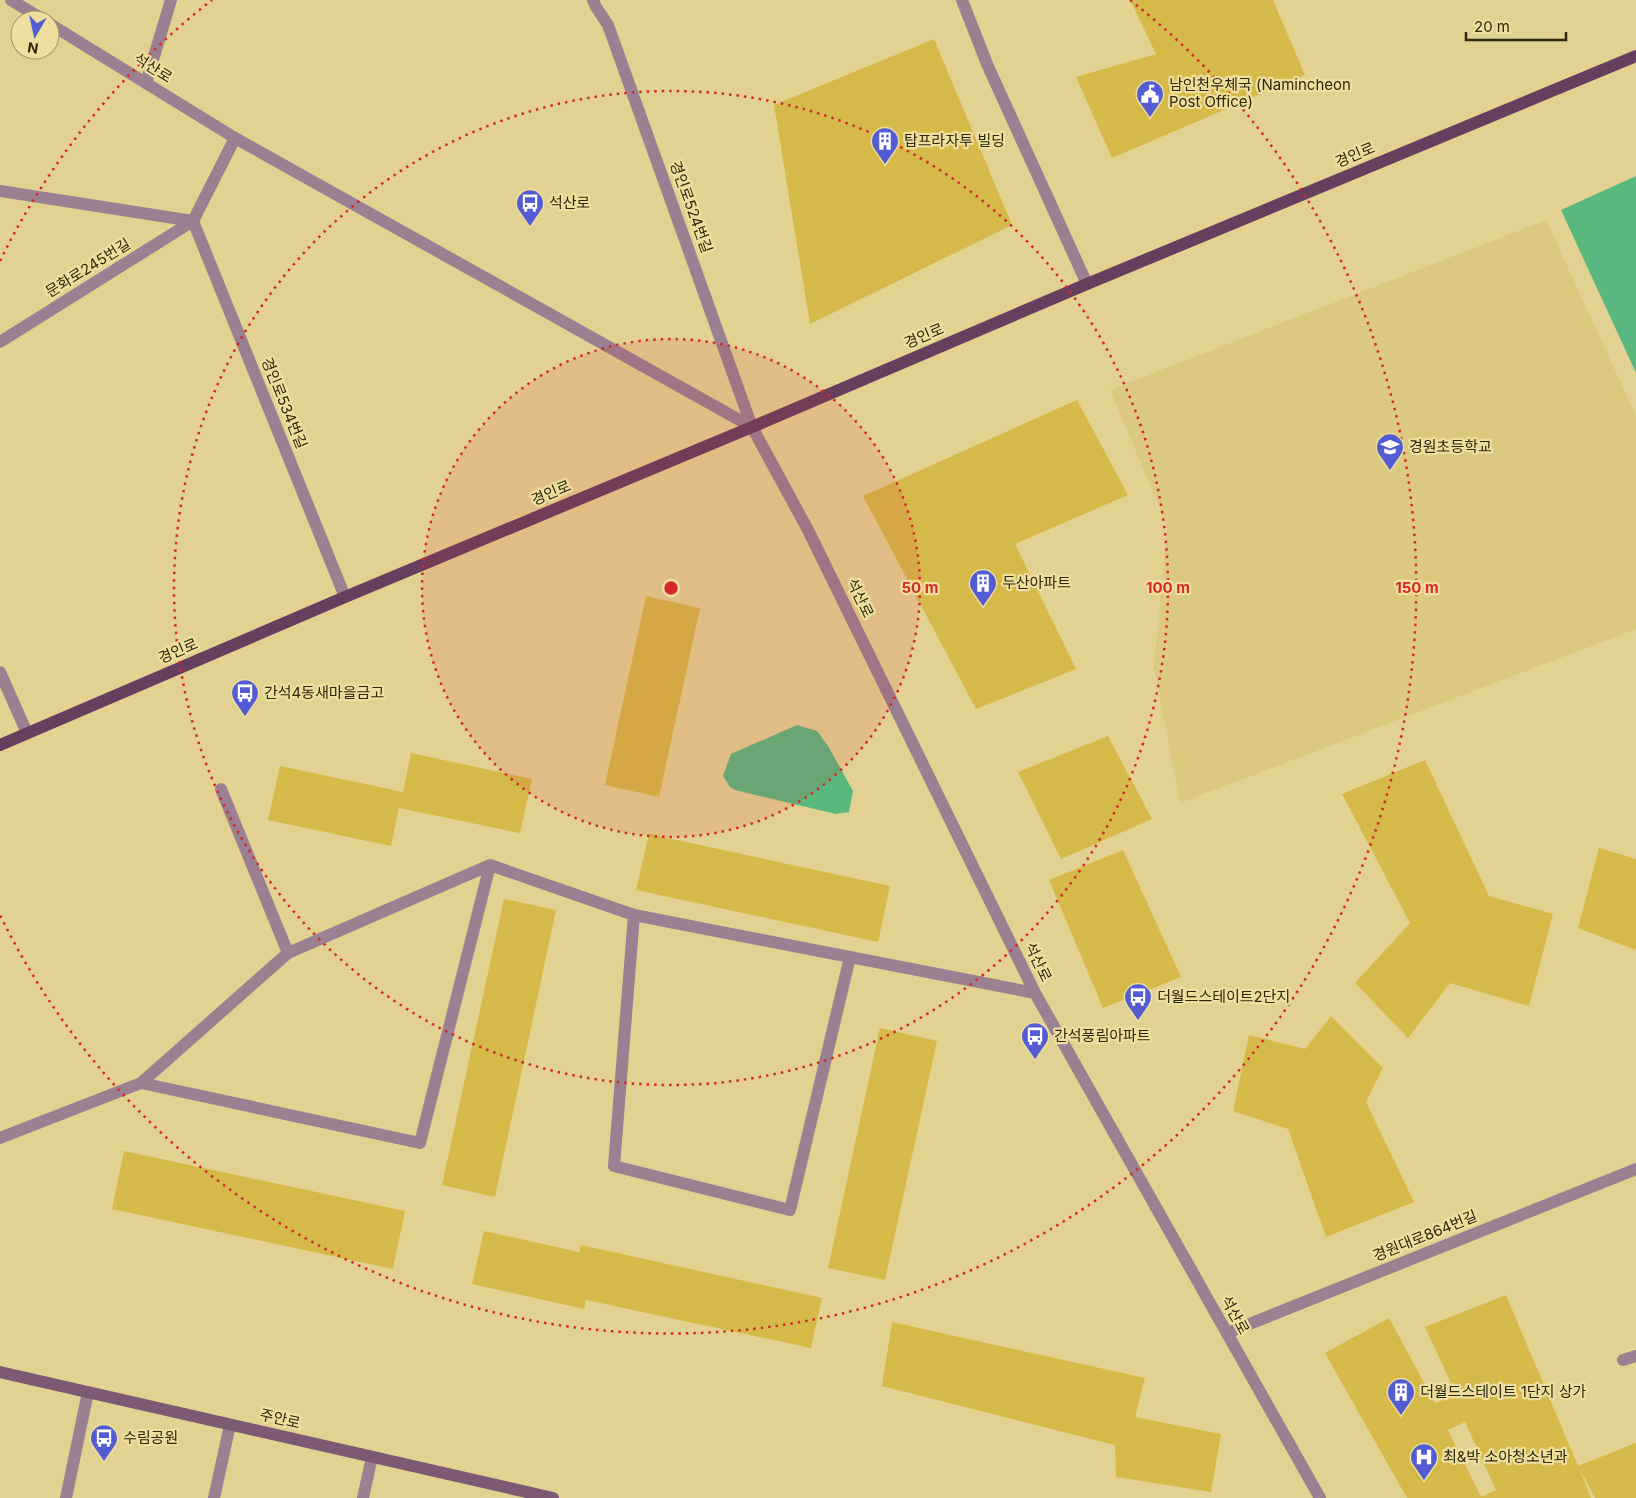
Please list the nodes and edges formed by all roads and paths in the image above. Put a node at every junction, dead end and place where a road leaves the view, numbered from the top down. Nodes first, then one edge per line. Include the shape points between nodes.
1 (11, 0) edge
2 (171, 0) edge
3 (593, 0) edge
4 (962, 0) edge
5 (28, 10) edge
6 (60, 30) edge
7 (1636, 56) edge
8 (146, 83) junction
9 (235, 138) junction
10 (0, 191) edge
11 (193, 221) junction
12 (1088, 284) junction
13 (0, 342) edge
14 (752, 427) junction
15 (346, 597) junction
16 (0, 672) edge
17 (27, 733) junction
18 (0, 744) edge
19 (221, 789) dead end
20 (490, 866) junction
21 (634, 915) junction
22 (288, 952) junction
23 (850, 957) junction
24 (1035, 993) junction
25 (141, 1083) junction
26 (0, 1138) edge
27 (1636, 1169) edge
28 (1226, 1333) junction
29 (1636, 1356) edge
30 (1623, 1360) dead end
31 (0, 1372) edge
32 (88, 1392) junction
33 (230, 1425) junction
34 (372, 1457) junction
35 (521, 1494) edge
36 (66, 1498) edge
37 (214, 1498) edge
38 (363, 1498) edge
39 (553, 1498) edge
40 (1320, 1498) edge

1 - 5 street
2 - 8 street
3 - 14 street, 경인로524번길 via 608,25
4 - 12 street via 987,64
6 - 8 street, 석산로
7 - 12 main road, 경인로
8 - 9 street, 석산로
9 - 11 street
9 - 14 street, 석산로
10 - 11 street
11 - 13 street, 문화로245번길
11 - 15 street, 경인로534번길
12 - 14 main road, 경인로
14 - 15 main road, 경인로
14 - 24 street, 석산로 via 808,530
15 - 17 main road, 경인로
16 - 17 street
17 - 18 main road, 경인로
19 - 22 street
20 - 21 street
20 - 22 street
20 - 25 street via 420,1143
21 - 23 street
21 - 23 street via 614,1166 790,1210
22 - 25 street
23 - 24 street
24 - 28 street, 석산로
25 - 26 street
27 - 28 street, 경원대로864번길
28 - 40 street, 석산로
29 - 30 street
31 - 32 main road, 주안로
32 - 33 main road, 주안로
32 - 36 street
33 - 34 main road, 주안로
33 - 37 street
34 - 35 main road, 주안로
34 - 38 street
35 - 39 main road, 주안로

